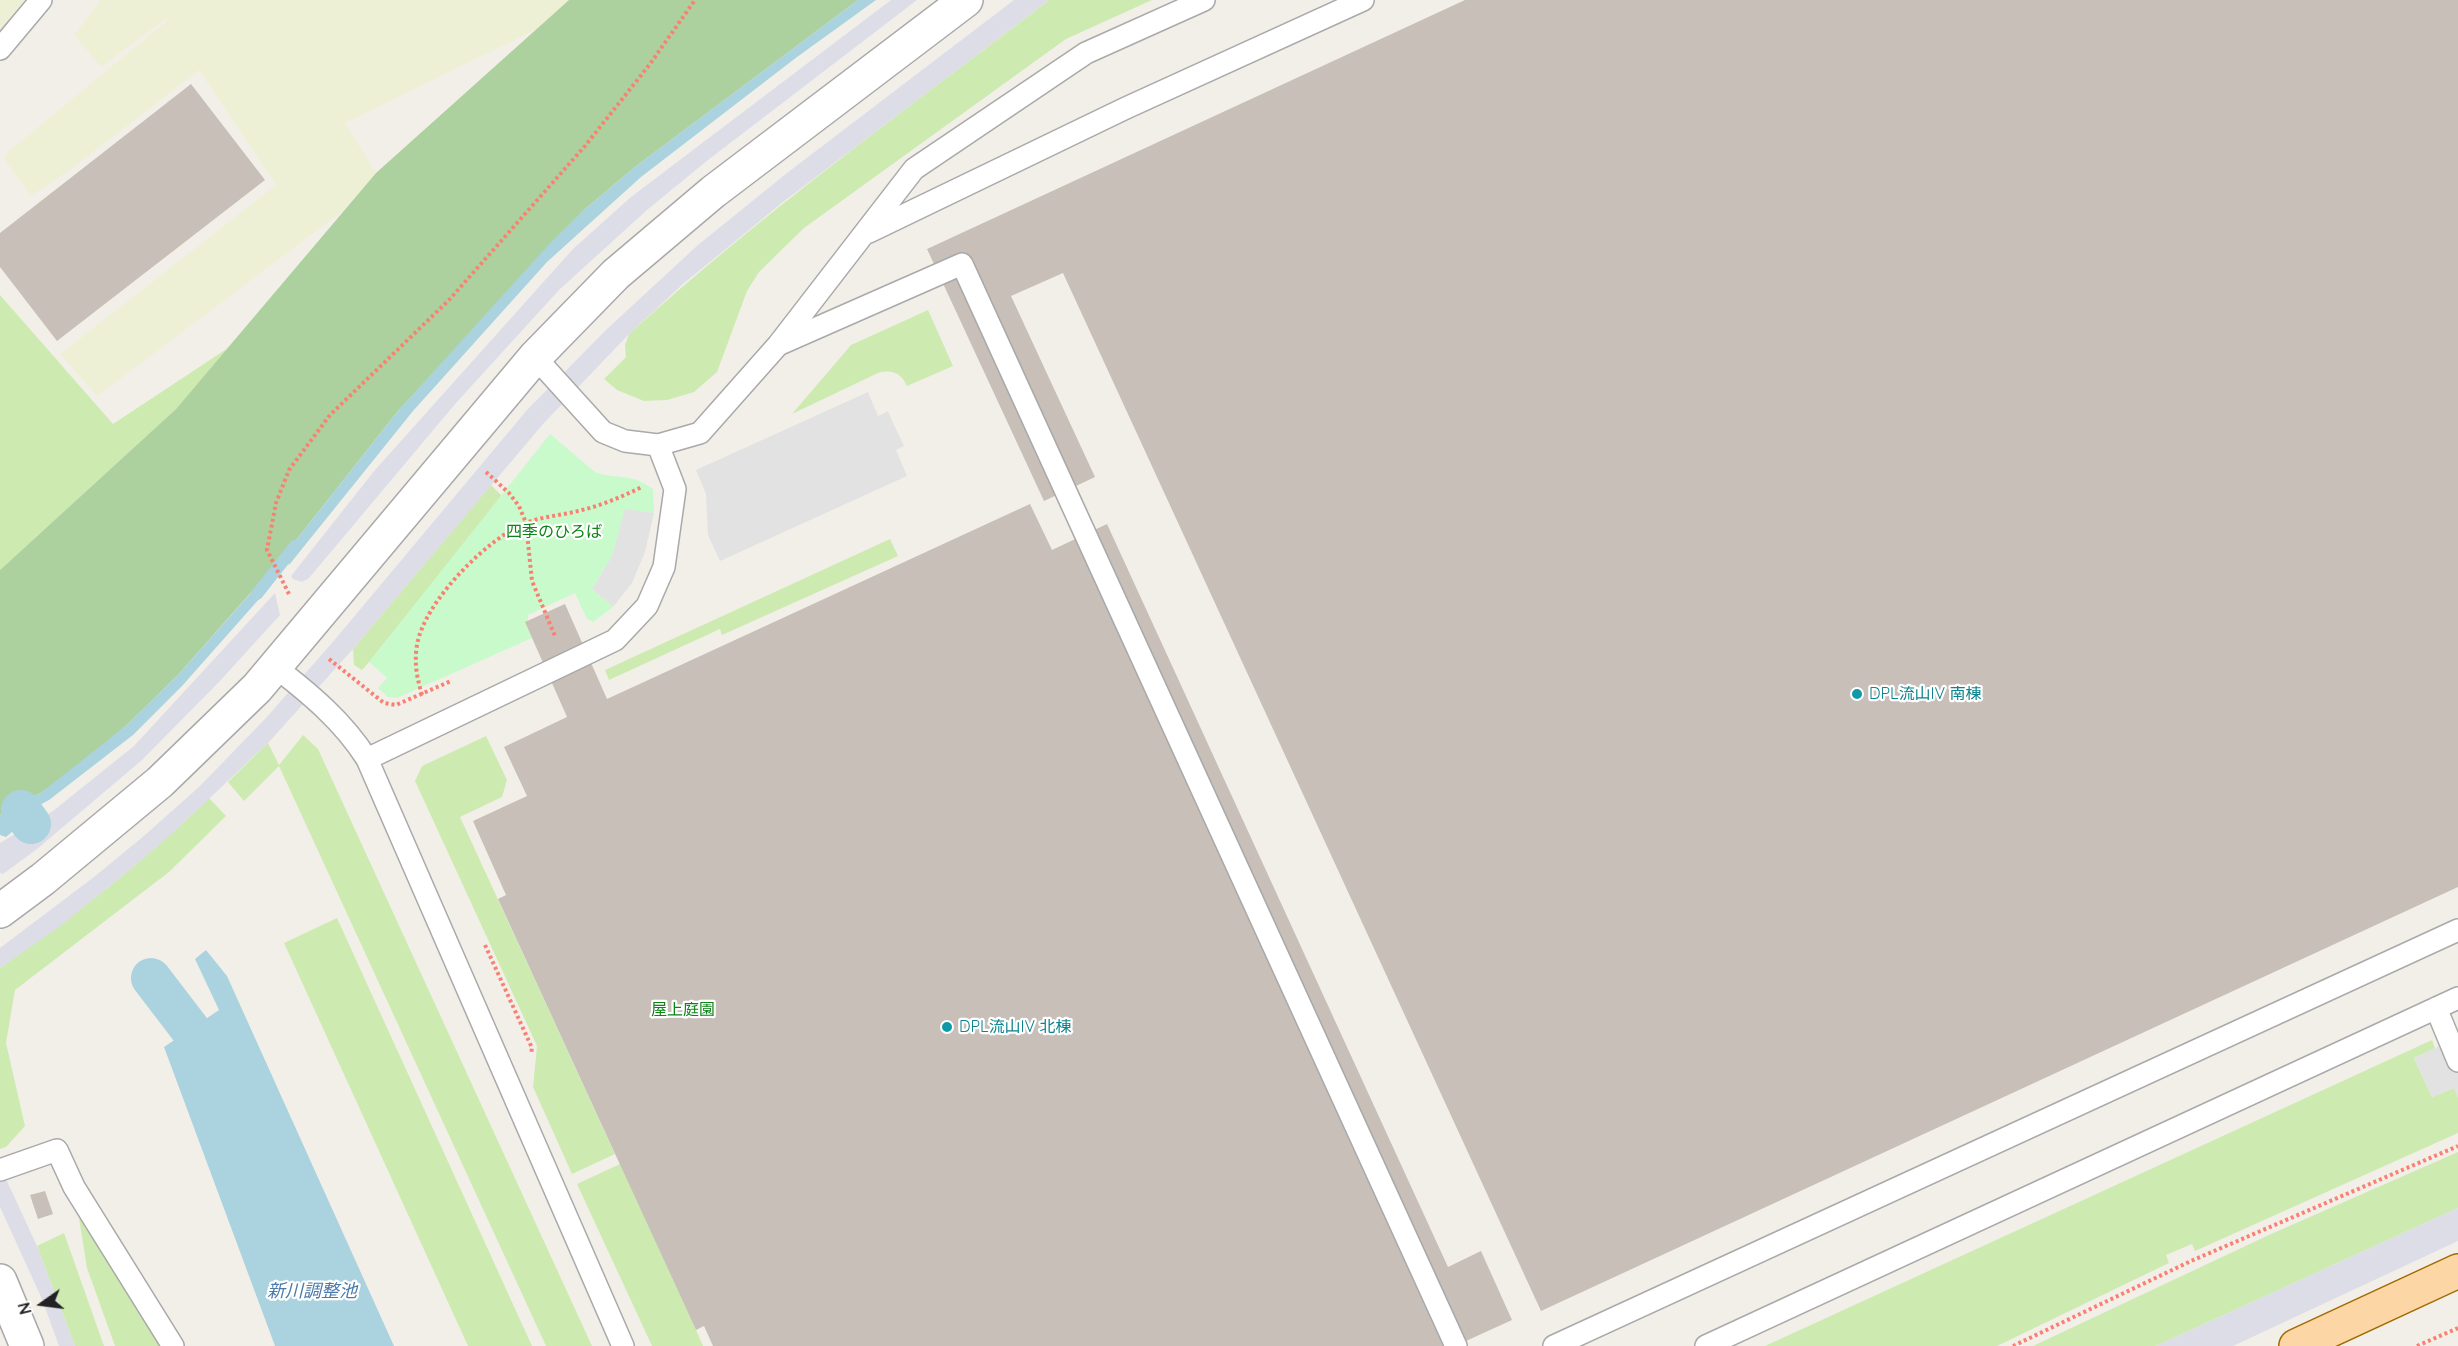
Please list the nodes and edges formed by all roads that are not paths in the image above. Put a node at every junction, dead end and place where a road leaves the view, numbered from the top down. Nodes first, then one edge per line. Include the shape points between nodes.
1 (40, 0) edge
2 (966, 0) edge
3 (1204, 0) edge
4 (1363, 0) edge
5 (0, 49) edge
6 (866, 233) junction
7 (778, 345) junction
8 (535, 357) junction
9 (658, 445) junction
10 (274, 666) junction
11 (367, 759) junction
12 (0, 911) edge
13 (2458, 930) edge
14 (2458, 998) edge
15 (2436, 1008) junction
16 (2458, 1061) edge
17 (0, 1170) edge
18 (2458, 1271) edge
19 (0, 1281) edge
20 (27, 1346) edge
21 (173, 1346) edge
22 (623, 1346) edge
23 (1456, 1346) edge
24 (1554, 1346) edge
25 (1706, 1346) edge
26 (2296, 1346) edge

1 - 5 lane
2 - 8 street via 713,192 616,274
3 - 6 lane via 1086,53 914,169
4 - 6 lane
6 - 7 lane
7 - 9 lane via 700,433
7 - 23 lane via 962,264
8 - 9 lane via 603,432 625,441
8 - 10 street
9 - 11 lane via 675,489 664,567 647,606 615,640
10 - 11 lane via 332,714
10 - 12 street via 257,688 160,782
11 - 22 lane
13 - 24 lane
14 - 15 lane
15 - 16 lane
15 - 25 lane
17 - 21 lane via 57,1150 74,1187
18 - 26 main road
19 - 20 street

